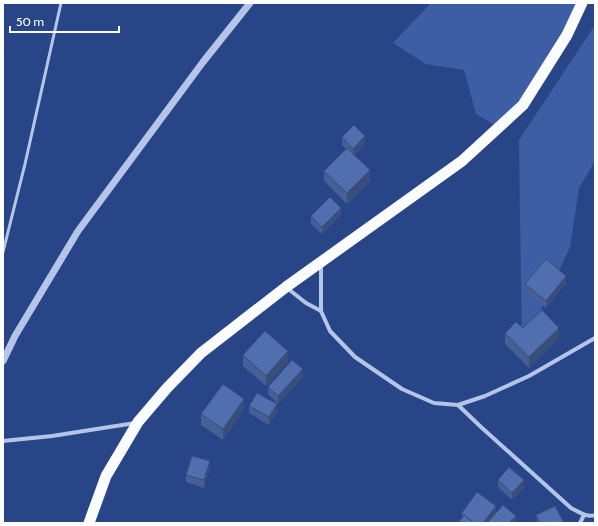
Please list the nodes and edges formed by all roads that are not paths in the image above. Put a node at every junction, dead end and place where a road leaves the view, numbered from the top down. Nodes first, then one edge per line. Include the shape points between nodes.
1 (61, 3) edge
2 (250, 3) edge
3 (582, 3) edge
4 (3, 252) edge
5 (321, 262) junction
6 (286, 287) junction
7 (321, 312) junction
8 (595, 338) edge
9 (3, 361) edge
10 (458, 405) junction
11 (138, 422) junction
12 (3, 441) edge
13 (584, 515) junction
14 (595, 515) edge
15 (89, 523) edge
16 (580, 523) edge

1 - 4 lane
2 - 9 street via 78,231 15,336
3 - 5 highway via 567,35 523,105 462,161
5 - 6 highway
5 - 7 street
6 - 7 street
6 - 11 highway via 201,353
7 - 10 street via 330,331 354,357 402,389 434,403
8 - 10 street via 529,376
10 - 13 street via 566,504
11 - 12 street
11 - 15 highway via 106,476
13 - 14 street
13 - 16 street

